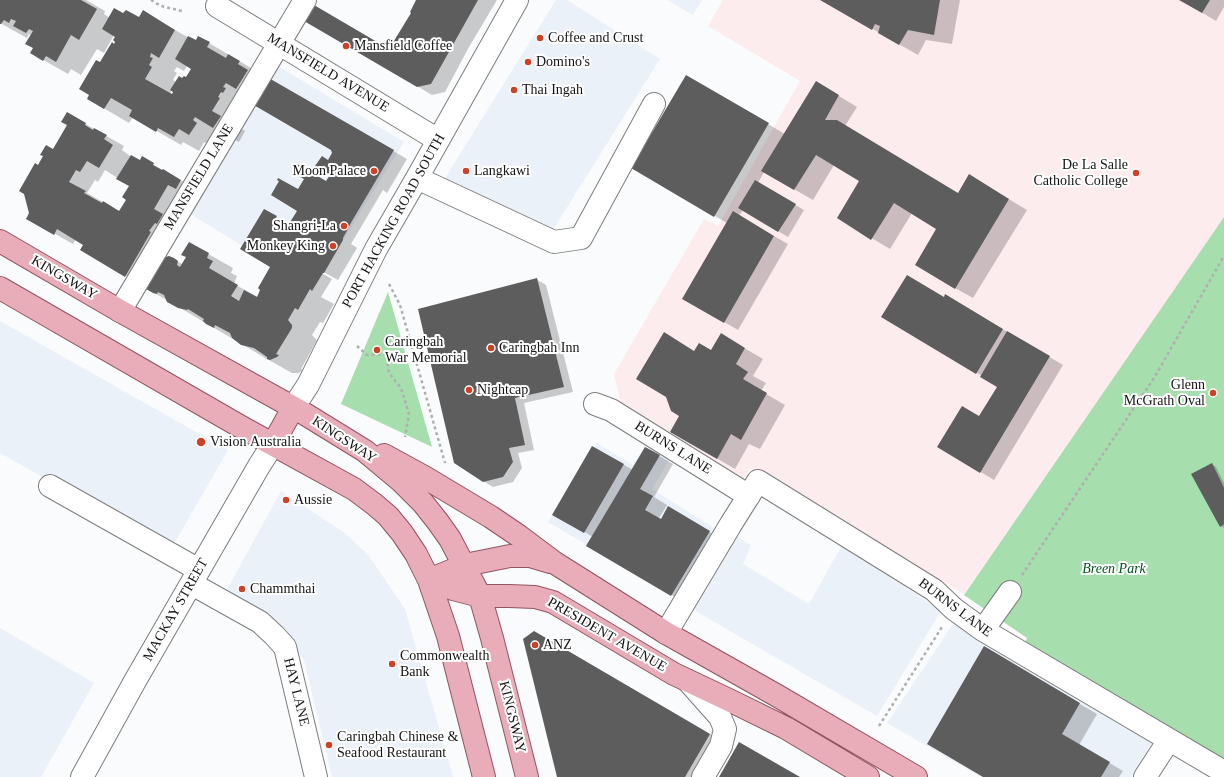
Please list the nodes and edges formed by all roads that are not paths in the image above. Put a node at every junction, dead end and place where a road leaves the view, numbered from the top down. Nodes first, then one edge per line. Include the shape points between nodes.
1 (305, 0) edge
2 (517, 0) edge
3 (217, 6) dead end
4 (279, 43) junction
5 (654, 104) dead end
6 (438, 140) junction
7 (417, 178) junction
8 (0, 241) edge
9 (0, 288) edge
10 (120, 311) junction
11 (595, 404) dead end
12 (299, 411) junction
13 (273, 444) junction
14 (50, 486) dead end
15 (749, 496) junction
16 (555, 563) junction
17 (465, 565) junction
18 (195, 577) junction
19 (429, 580) junction
20 (1010, 592) road end
21 (480, 596) junction
22 (983, 630) junction
23 (666, 633) junction
24 (649, 659) junction
25 (688, 681) junction
26 (1169, 740) junction
27 (1224, 772) edge
28 (82, 777) edge
29 (316, 777) edge
30 (484, 777) edge
31 (527, 777) edge
32 (703, 777) edge
33 (868, 777) edge
34 (916, 777) edge
35 (1145, 777) edge

1 - 4 street, MANSFIELD LANE
2 - 6 street, PORT HACKING ROAD SOUTH
3 - 4 street, MANSFIELD AVENUE
4 - 6 street, MANSFIELD AVENUE
4 - 10 street, MANSFIELD LANE
5 - 7 street via 581,238 554,242
6 - 7 street, PORT HACKING ROAD SOUTH
7 - 12 street, PORT HACKING ROAD SOUTH via 376,250 308,385
8 - 10 main road, KINGSWAY
9 - 13 main road
10 - 12 main road, KINGSWAY
11 - 15 street, BURNS LANE via 611,410
12 - 13 main road, PORT HACKING ROAD SOUTH
12 - 16 main road via 426,478 520,536
12 - 17 main road, KINGSWAY via 366,452 401,481 438,522
13 - 18 street, MACKAY STREET
13 - 19 main road via 354,490 388,516 416,554
14 - 18 street, HAY LANE
15 - 22 street, BURNS LANE via 758,481 934,590 954,609
15 - 23 street, BURNS LANE
16 - 17 main road via 530,556 515,556
16 - 23 main road
17 - 19 main road
17 - 21 main road, KINGSWAY
18 - 28 street, MACKAY STREET
18 - 29 street, HAY LANE via 260,622 285,647
19 - 21 main road, PRESIDENT AVENUE
19 - 30 main road via 448,636
20 - 22 street
21 - 24 main road, PRESIDENT AVENUE via 543,598
21 - 31 main road, KINGSWAY
22 - 26 street, BURNS LANE
23 - 24 main road
23 - 34 main road
24 - 25 main road, PRESIDENT AVENUE
25 - 32 street via 720,717 725,729 721,746
25 - 33 main road, PRESIDENT AVENUE via 780,726
26 - 27 street, BURNS LANE
26 - 35 street

